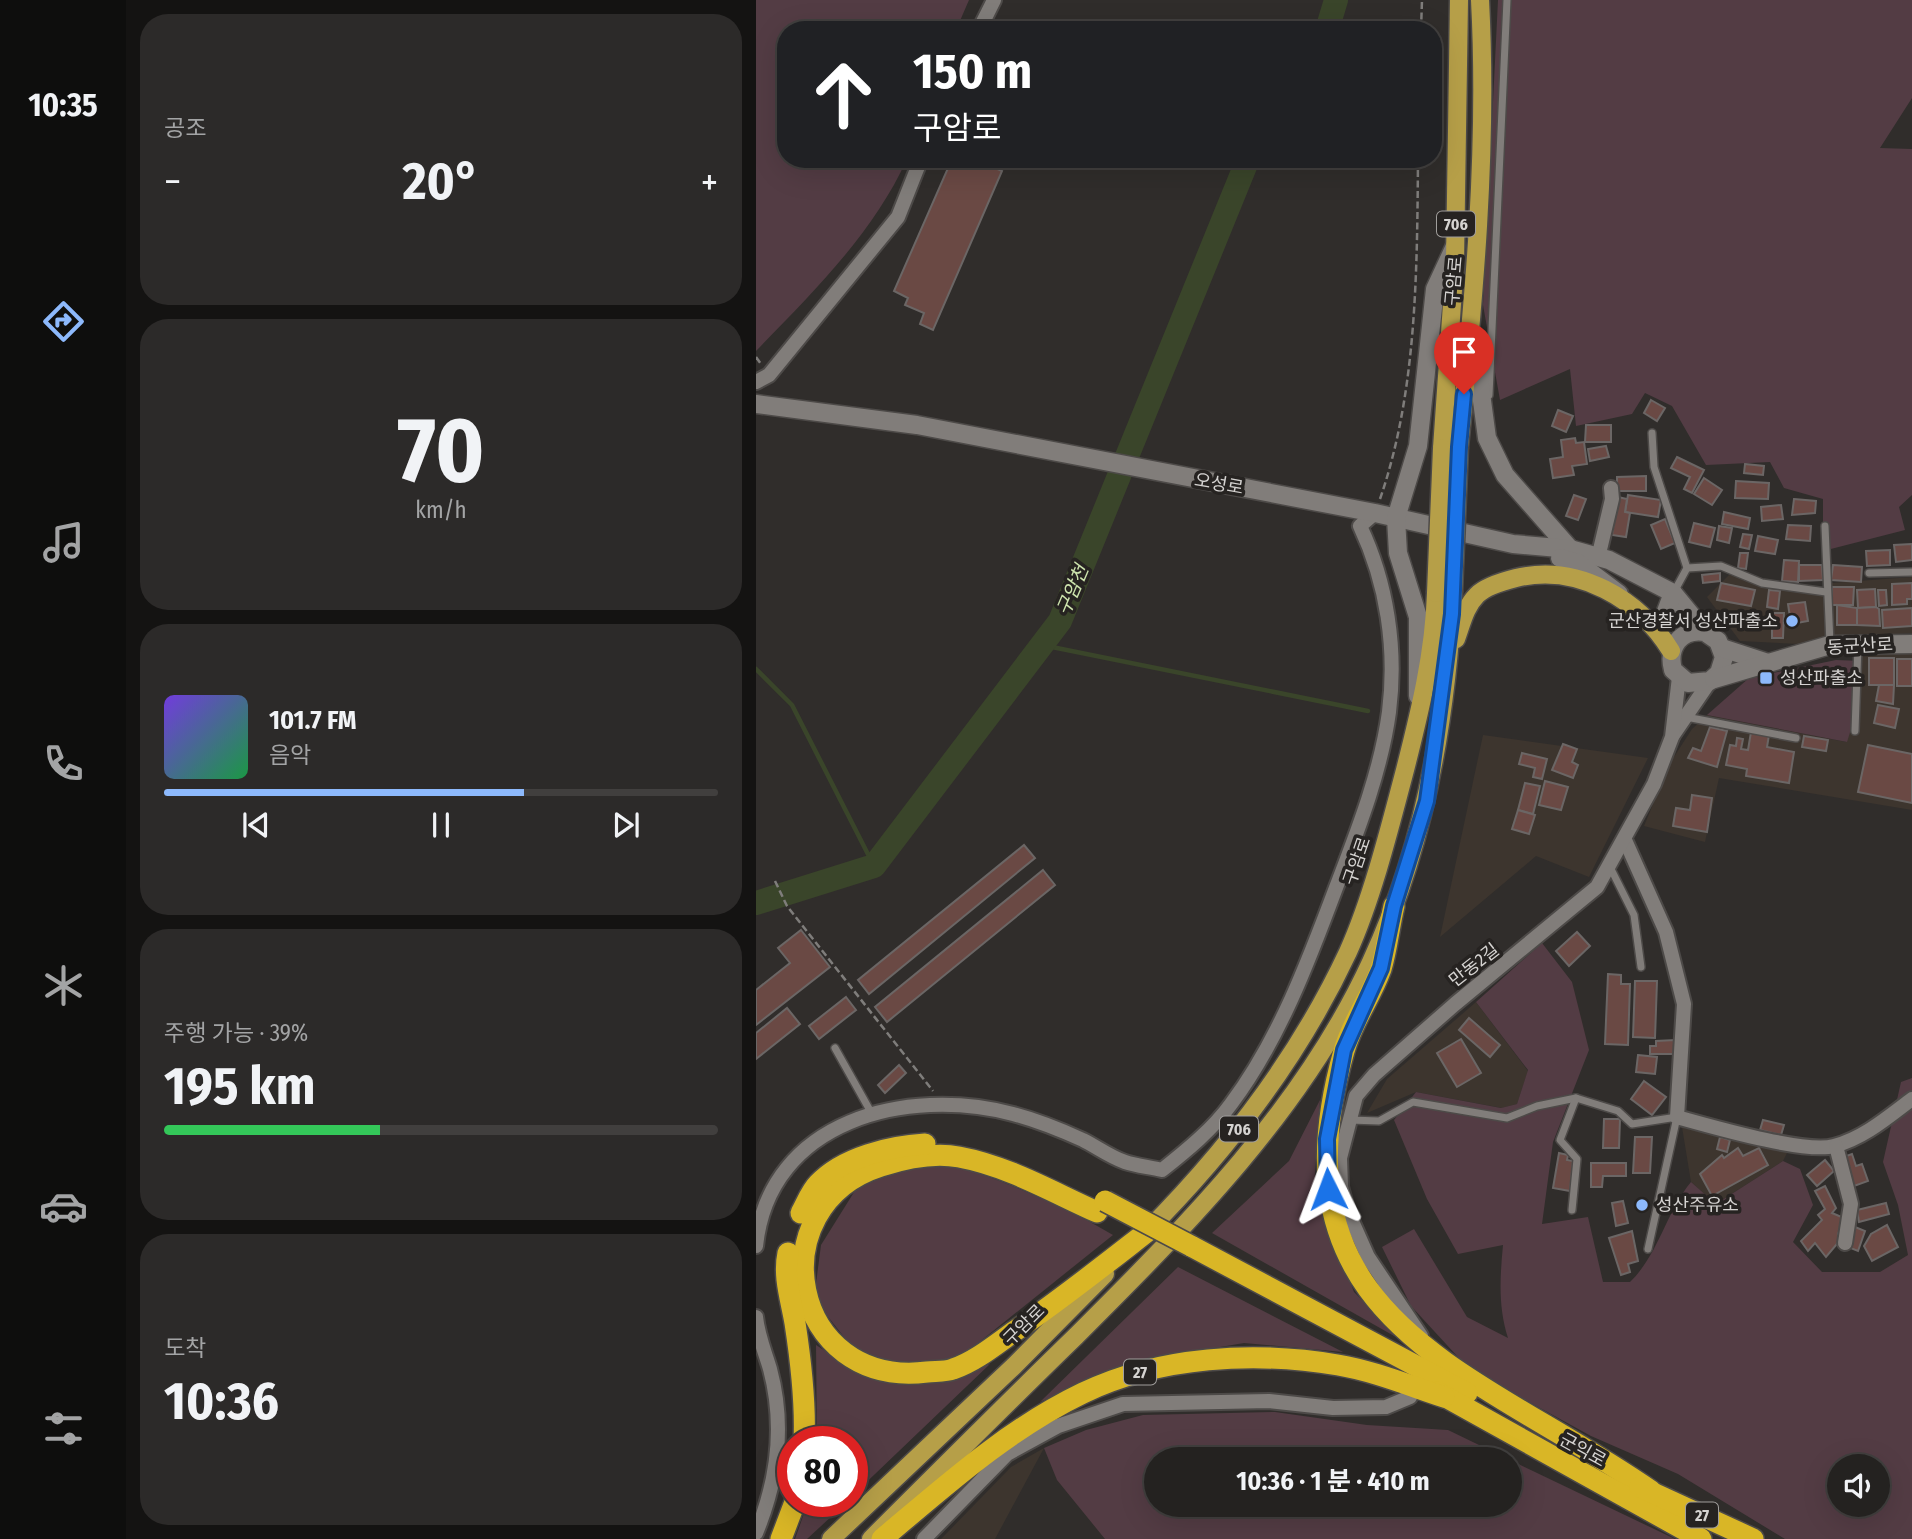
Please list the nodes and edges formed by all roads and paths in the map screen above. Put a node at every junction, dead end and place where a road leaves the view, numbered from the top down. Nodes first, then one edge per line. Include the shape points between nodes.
1 (994, 0) edge
2 (1422, 0) edge
3 (1459, 0) edge
4 (1480, 0) edge
5 (1507, 0) edge
6 (984, 21) edge
7 (1421, 21) edge
8 (917, 168) edge
9 (1418, 168) edge
10 (1455, 246) junction
11 (1471, 322) junction
12 (756, 382) edge
13 (756, 404) edge
14 (1652, 433) dead end
15 (1487, 438) junction
16 (1450, 447) junction
17 (1611, 488) dead end
18 (1375, 513) junction
19 (1396, 517) junction
20 (1825, 526) dead end
21 (1513, 544) junction
22 (1570, 549) junction
23 (1598, 558) junction
24 (1687, 568) junction
25 (1912, 572) edge
26 (1869, 573) dead end
27 (1826, 592) junction
28 (1444, 593) junction
29 (1673, 593) junction
30 (1633, 607) junction
31 (1658, 630) junction
32 (1705, 632) junction
33 (1912, 644) edge
34 (1830, 645) junction
35 (1858, 645) junction
36 (1722, 648) junction
37 (1671, 651) junction
38 (1768, 663) junction
39 (1447, 665) junction
40 (1679, 677) junction
41 (1712, 680) junction
42 (1418, 717) junction
43 (1685, 717) junction
44 (1855, 731) dead end
45 (1672, 737) junction
46 (1796, 738) dead end
47 (1625, 840) junction
48 (1610, 866) junction
49 (775, 881) dead end
50 (1394, 906) junction
51 (1641, 967) dead end
52 (835, 1048) dead end
53 (1576, 1098) junction
54 (1912, 1099) edge
55 (941, 1102) junction
56 (873, 1114) junction
57 (1677, 1117) junction
58 (1349, 1120) junction
59 (1836, 1146) junction
60 (1101, 1206) junction
61 (1572, 1210) dead end
62 (1148, 1231) junction
63 (1845, 1243) dead end
64 (756, 1246) edge
65 (1648, 1249) dead end
66 (1187, 1251) junction
67 (756, 1317) edge
68 (1439, 1351) dead end
69 (1444, 1396) junction
70 (1410, 1397) dead end
71 (804, 1426) edge
72 (1651, 1491) junction
73 (789, 1517) edge
74 (756, 1533) edge
75 (781, 1539) edge
76 (831, 1539) edge
77 (871, 1539) edge
78 (882, 1539) edge
79 (924, 1539) edge
80 (1701, 1539) edge
81 (1753, 1539) edge

1 - 6 street
2 - 7 path
3 - 10 main road, 구암로 / 706
4 - 11 main road, 구암로 / 706 via 1484,83
5 - 15 lane
8 - 12 street via 898,217 769,375
9 - 18 path via 1410,347 1395,454
10 - 16 main road, 구암로 / 706
10 - 19 main road via 1435,289 1418,446
11 - 15 main road
11 - 16 main road, 구암로 / 706
13 - 18 main road, 오성로 via 917,425
14 - 24 lane via 1654,467
15 - 22 main road via 1505,475
16 - 28 main road, 구암로 / 706, bridge
17 - 23 street
18 - 19 main road, 오성로
18 - 55 street via 1360,526 1376,561 1391,643 1389,712 1363,815 1311,953 1260,1060 1230,1106 1162,1170 1124,1162 1081,1139 1013,1114
19 - 21 main road, 오성로
19 - 42 main road via 1398,553 1418,617
20 - 27 lane
21 - 22 main road, 오성로
21 - 30 main road via 1578,563
22 - 23 main road, 오성로
23 - 29 main road, 오성로
24 - 27 lane via 1721,566 1762,583
24 - 29 lane
25 - 26 lane
27 - 34 lane
28 - 39 main road, 구암로 / 706
28 - 42 main road, 구암로 / 706
29 - 31 main road
29 - 32 main road
30 - 31 main road
30 - 39 main road via 1600,586 1569,575 1536,573 1513,578 1479,594 1466,609
31 - 37 main road
32 - 36 main road
32 - 37 main road via 1688,633
33 - 35 main road, 동군산로
34 - 35 main road, 동군산로
34 - 38 main road, 동군산로
35 - 44 lane
36 - 38 main road
36 - 41 main road via 1723,665
37 - 40 main road via 1673,670
38 - 41 main road, 동군산로
39 - 50 main road, 구암로 / 706 via 1427,801
40 - 41 main road via 1688,683
40 - 45 street
41 - 43 street
42 - 62 main road, 구암로 / 706 via 1389,832 1349,951 1258,1107
43 - 45 street
43 - 46 lane
45 - 47 street, 만동2길
47 - 48 street, 만동2길
47 - 57 street via 1666,932 1684,1004
48 - 51 lane via 1634,915
48 - 58 street, 만동2길 via 1597,887 1555,925 1374,1075 1356,1096
49 - 55 path via 787,906
50 - 72 highway via 1381,968 1344,1050 1327,1139 1331,1209 1351,1265 1394,1321 1443,1362
50 - 77 main road, 구암로 / 706 via 1371,963 1315,1062 1255,1146 1173,1239
52 - 56 lane
53 - 57 lane via 1618,1111 1632,1124
53 - 58 lane via 1507,1118 1413,1102 1379,1121
53 - 61 lane via 1560,1140 1577,1159
54 - 59 street via 1863,1135
55 - 56 street
56 - 64 street via 853,1119 813,1142 783,1175 759,1216
57 - 59 street via 1821,1149
57 - 65 lane
58 - 68 street, 만동2길 via 1340,1158 1341,1187 1355,1232 1422,1336
59 - 63 street via 1851,1204
60 - 62 highway via 1002,1168 957,1157 911,1156 873,1168 842,1184 819,1204 804,1238 800,1270 811,1314 829,1343 865,1367 901,1376 953,1369 1046,1310
60 - 66 highway
60 - 71 highway via 993,1153 950,1143 893,1146 854,1160 818,1184 793,1226 787,1261
62 - 76 main road, 구암로 / 706
66 - 69 highway
66 - 72 highway, 27 via 1415,1364 1612,1474
67 - 74 street via 779,1421 778,1460
69 - 78 highway, 27 via 1339,1365 1268,1358 1203,1360 1139,1373 1084,1393 1011,1435
69 - 80 highway, 군익로 / 27
70 - 79 street via 1386,1407 1333,1408 1269,1401 1124,1404 1058,1426 1007,1454
72 - 81 highway, 27
73 - 75 highway

